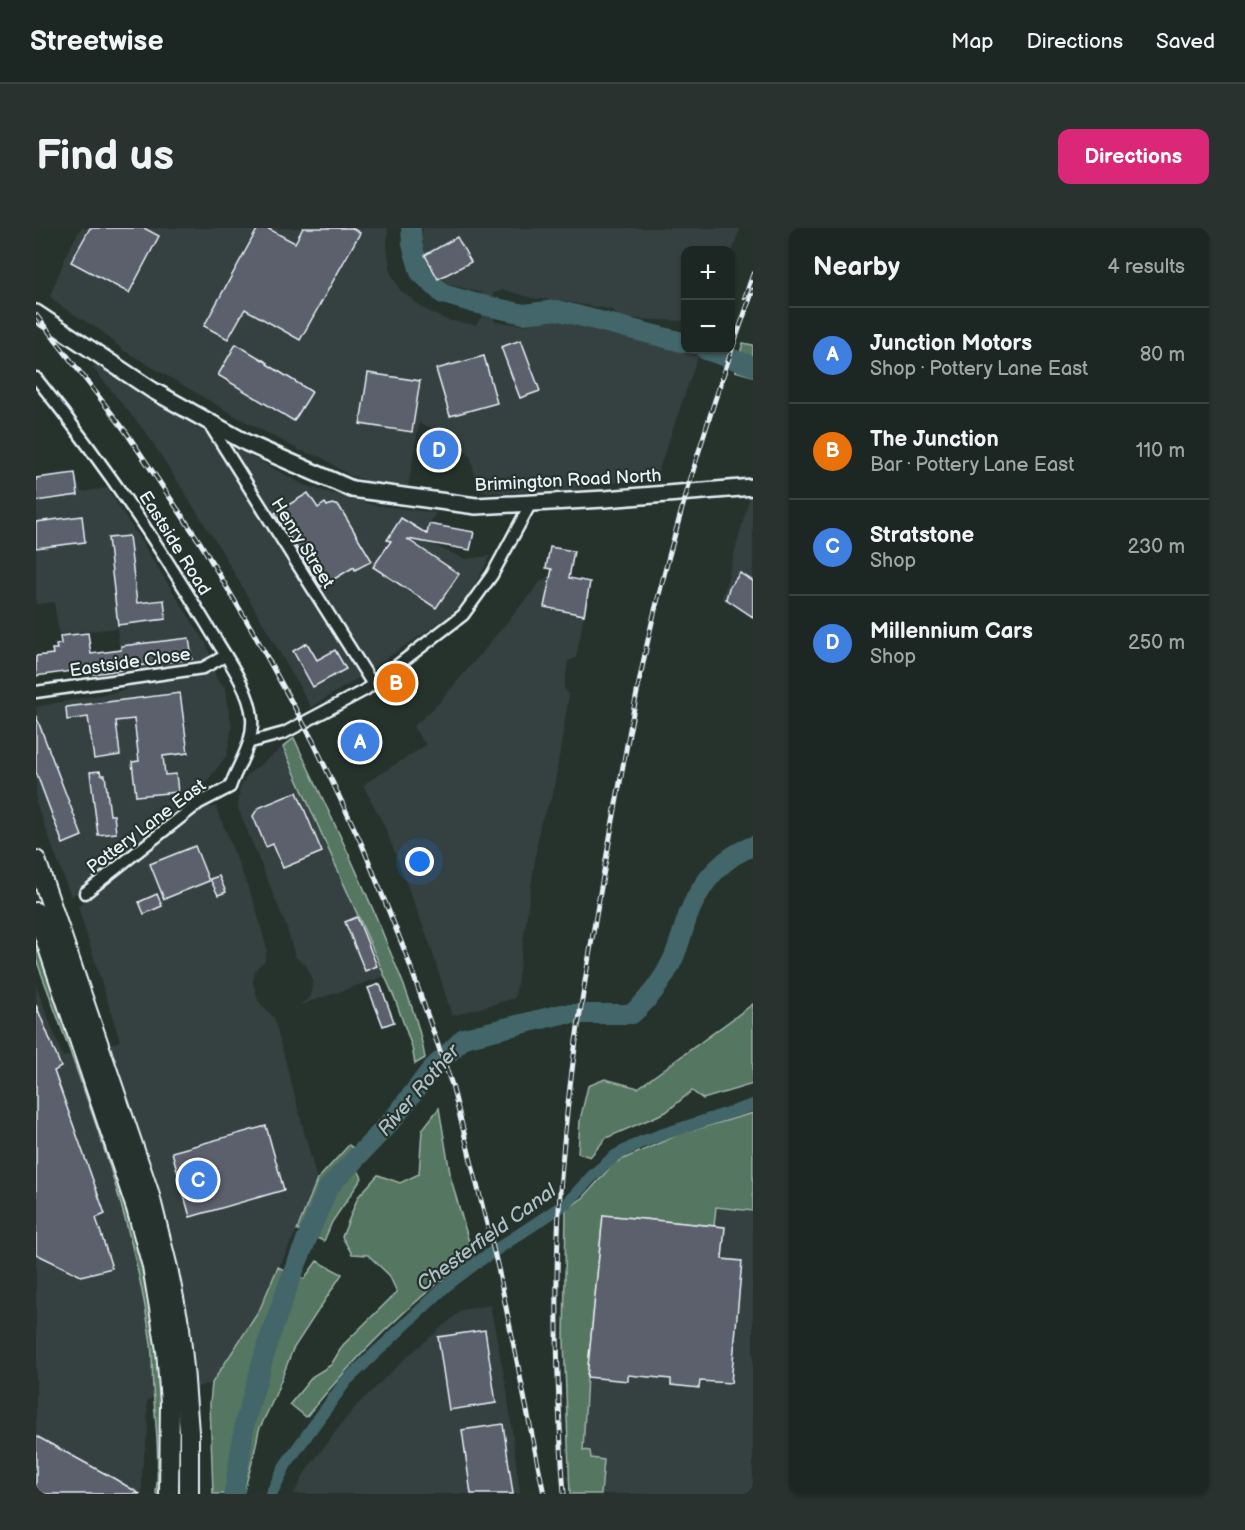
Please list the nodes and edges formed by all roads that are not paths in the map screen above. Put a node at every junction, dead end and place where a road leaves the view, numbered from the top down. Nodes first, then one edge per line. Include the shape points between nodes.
1 (36, 314) edge
2 (36, 378) edge
3 (206, 419) junction
4 (753, 487) edge
5 (531, 503) junction
6 (225, 656) junction
7 (372, 683) junction
8 (36, 692) edge
9 (251, 742) junction
10 (36, 860) edge
11 (85, 893) dead end
12 (36, 912) edge
13 (169, 1494) edge
14 (189, 1494) edge

1 - 3 main road, Brimington Road North via 152,390
2 - 6 street, Eastside Road via 116,482
3 - 5 main road, Brimington Road North via 248,443 352,489 476,506
3 - 7 street, Henry Street
4 - 5 main road, Brimington Road North
5 - 7 street via 492,575 463,615
6 - 8 street, Eastside Close via 203,668
6 - 9 street, Eastside Road via 248,699
7 - 9 street via 284,733
9 - 11 street, Pottery Lane East via 230,786 199,803
10 - 14 highway via 149,1192 165,1257 180,1328 189,1432
12 - 13 highway via 152,1266 170,1403

